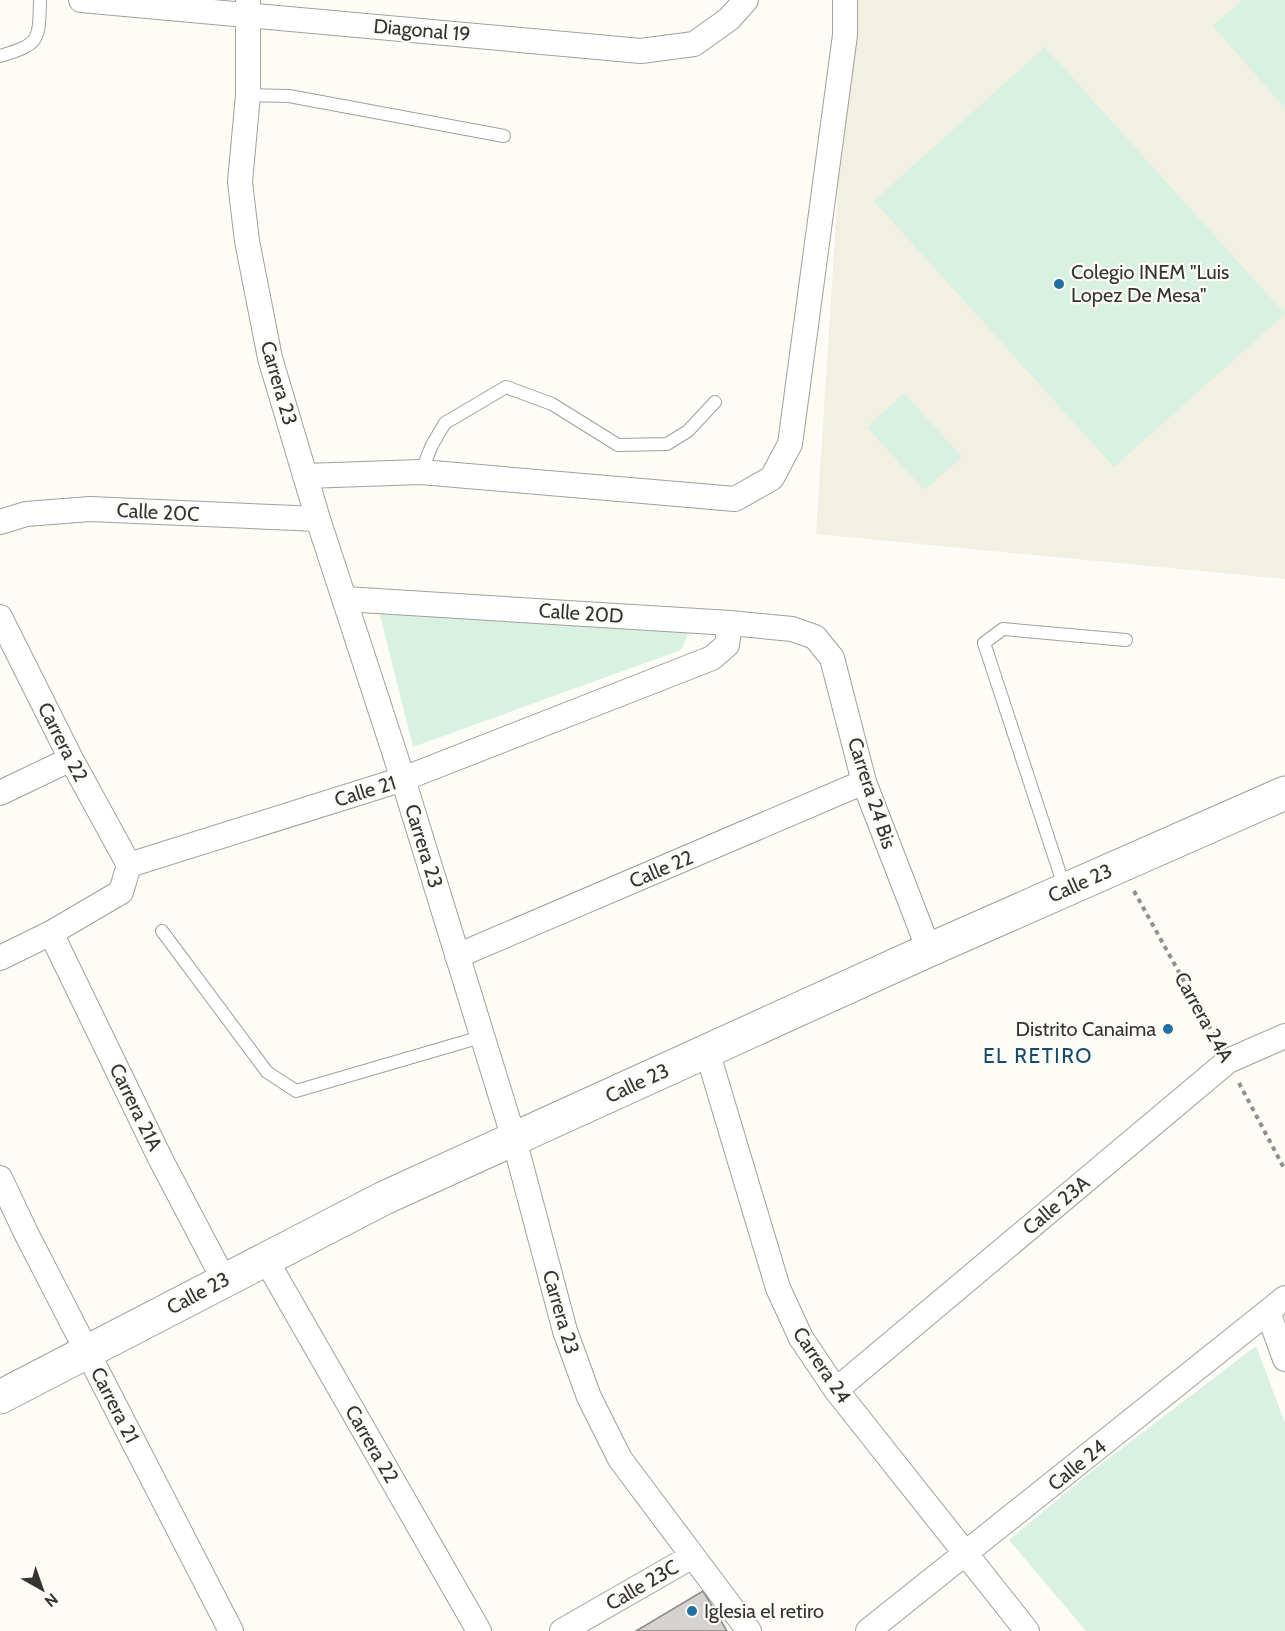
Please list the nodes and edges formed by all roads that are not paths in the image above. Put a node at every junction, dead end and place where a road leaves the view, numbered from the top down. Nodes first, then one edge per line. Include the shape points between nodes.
1 (40, 0) edge
2 (81, 0) edge
3 (747, 0) edge
4 (845, 0) edge
5 (248, 7) edge
6 (0, 56) edge
7 (248, 95) junction
8 (504, 136) dead end
9 (715, 402) dead end
10 (421, 472) junction
11 (305, 477) junction
12 (318, 519) junction
13 (0, 522) edge
14 (345, 598) junction
15 (0, 617) edge
16 (730, 623) junction
17 (815, 637) joint
18 (1126, 640) dead end
19 (71, 759) junction
20 (403, 779) junction
21 (864, 782) junction
22 (0, 793) edge
23 (1285, 793) edge
24 (129, 865) junction
25 (1065, 890) junction
26 (162, 931) dead end
27 (51, 933) junction
28 (929, 950) junction
29 (457, 956) junction
30 (0, 958) edge
31 (1285, 1036) edge
32 (480, 1037) junction
33 (707, 1051) junction
34 (514, 1139) junction
35 (0, 1178) edge
36 (265, 1258) junction
37 (224, 1280) junction
38 (1277, 1305) edge
39 (87, 1352) junction
40 (1285, 1359) edge
41 (836, 1390) junction
42 (0, 1397) edge
43 (966, 1553) junction
44 (691, 1557) junction
45 (231, 1631) edge
46 (479, 1631) edge
47 (562, 1631) edge
48 (748, 1631) edge
49 (868, 1631) edge
50 (1027, 1631) edge

1 - 6 lane via 39,32 29,47
2 - 5 street, Diagonal 19
3 - 5 street, Diagonal 19 via 729,19 694,44 641,51
4 - 10 street via 846,35 790,444 772,478 735,499
5 - 7 street, Carrera 23
7 - 8 lane via 289,96
7 - 11 street, Carrera 23 via 240,182 247,241 270,358
9 - 10 lane via 688,430 667,444 618,445 552,404 506,387 446,423
10 - 11 street
11 - 12 street, Carrera 23
12 - 13 street, Calle 20C via 90,509 26,514
12 - 14 street, Carrera 23
14 - 16 street, Calle 20D
14 - 20 street, Carrera 23
15 - 19 street, Carrera 22
16 - 17 street, Calle 20D via 792,629
16 - 20 street, Calle 21 via 727,645 712,658
17 - 21 street, Carrera 24 Bis via 832,658
18 - 25 lane via 1003,629 984,643
19 - 22 street
19 - 24 street, Carrera 22
20 - 24 street, Calle 21
20 - 29 street, Carrera 23
21 - 28 street, Carrera 24 Bis
21 - 29 street, Calle 22
23 - 25 street, Calle 23
24 - 27 street via 121,892
25 - 28 street, Calle 23
26 - 32 lane via 267,1072 296,1091
27 - 30 street
27 - 37 street, Carrera 21A
28 - 33 street, Calle 23
29 - 32 street, Carrera 23
31 - 41 street, Calle 23A via 1228,1061
32 - 34 street, Carrera 23
33 - 34 street, Calle 23
33 - 41 street, Carrera 24 via 778,1288 801,1338
34 - 36 street, Calle 23
34 - 44 street, Carrera 23 via 565,1331 589,1397 620,1459
35 - 39 street, Carrera 21
36 - 37 street, Calle 23
36 - 46 street, Carrera 22
37 - 39 street, Calle 23
38 - 40 street
38 - 43 street, Calle 24
39 - 42 street, Calle 23
39 - 45 street, Carrera 21
41 - 43 street, Carrera 24
43 - 49 street, Calle 24
43 - 50 street, Carrera 24
44 - 47 street, Calle 23C
44 - 48 street, Carrera 23

